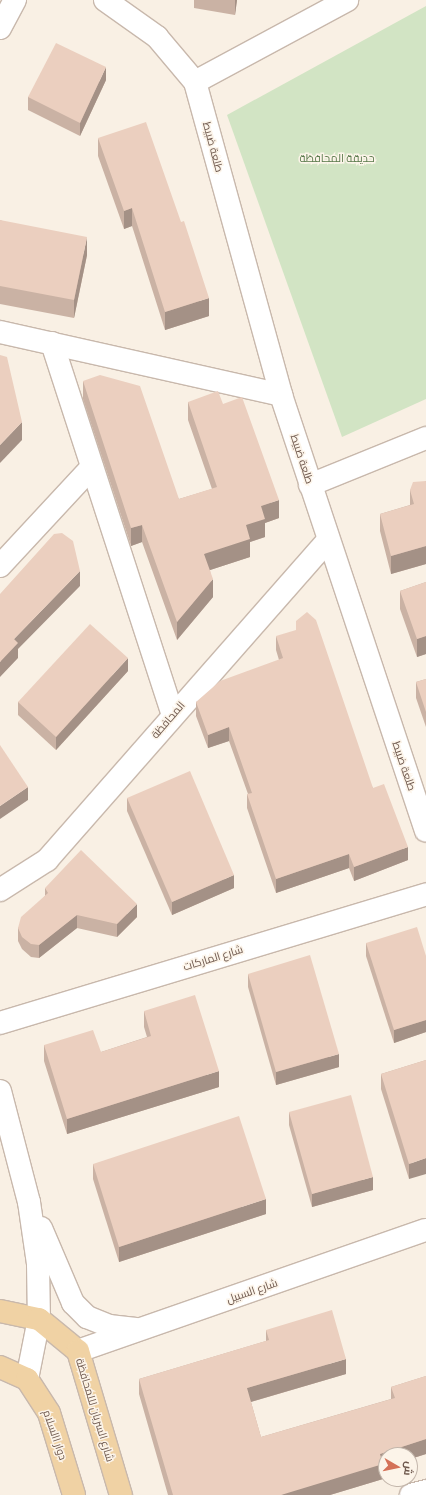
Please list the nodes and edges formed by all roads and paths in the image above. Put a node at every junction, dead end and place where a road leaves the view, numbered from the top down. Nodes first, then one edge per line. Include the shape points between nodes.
1 (15, 0) edge
2 (105, 0) edge
3 (347, 0) edge
4 (0, 28) edge
5 (195, 82) junction
6 (0, 332) edge
7 (52, 343) junction
8 (281, 395) junction
9 (425, 441) edge
10 (92, 467) junction
11 (310, 485) junction
12 (328, 540) junction
13 (0, 566) edge
14 (173, 715) junction
15 (426, 830) edge
16 (0, 890) edge
17 (426, 894) edge
18 (0, 1023) edge
19 (0, 1091) edge
20 (29, 1202) junction
21 (426, 1230) edge
22 (0, 1311) edge
23 (39, 1319) junction
24 (140, 1330) junction
25 (78, 1351) junction
26 (0, 1367) edge
27 (27, 1379) junction
28 (426, 1491) edge
29 (74, 1495) edge
30 (121, 1495) edge
31 (411, 1495) edge

1 - 4 street
2 - 5 street via 157,37
3 - 5 street
5 - 8 street, طلعة ضبيط
6 - 7 street
7 - 8 street
7 - 10 street
8 - 11 street, طلعة ضبيط
9 - 11 street
10 - 13 street
10 - 14 street
11 - 12 street, طلعة ضبيط
12 - 14 street, المحافظة
12 - 15 street, طلعة ضبيط
14 - 16 street, المحافظة via 47,860
17 - 18 street, شارع الماركات
19 - 20 street
20 - 23 street via 38,1264
20 - 24 street via 73,1303 87,1317 109,1326
21 - 24 street, شارع السبيل
22 - 23 main road
23 - 25 main road, شارع السريان لللمحافظة
23 - 27 street
24 - 25 street, شارع السبيل
25 - 30 main road, شارع السريان لللمحافظة
26 - 27 main road
27 - 29 main road, دوار االسلام via 49,1414
28 - 31 street

